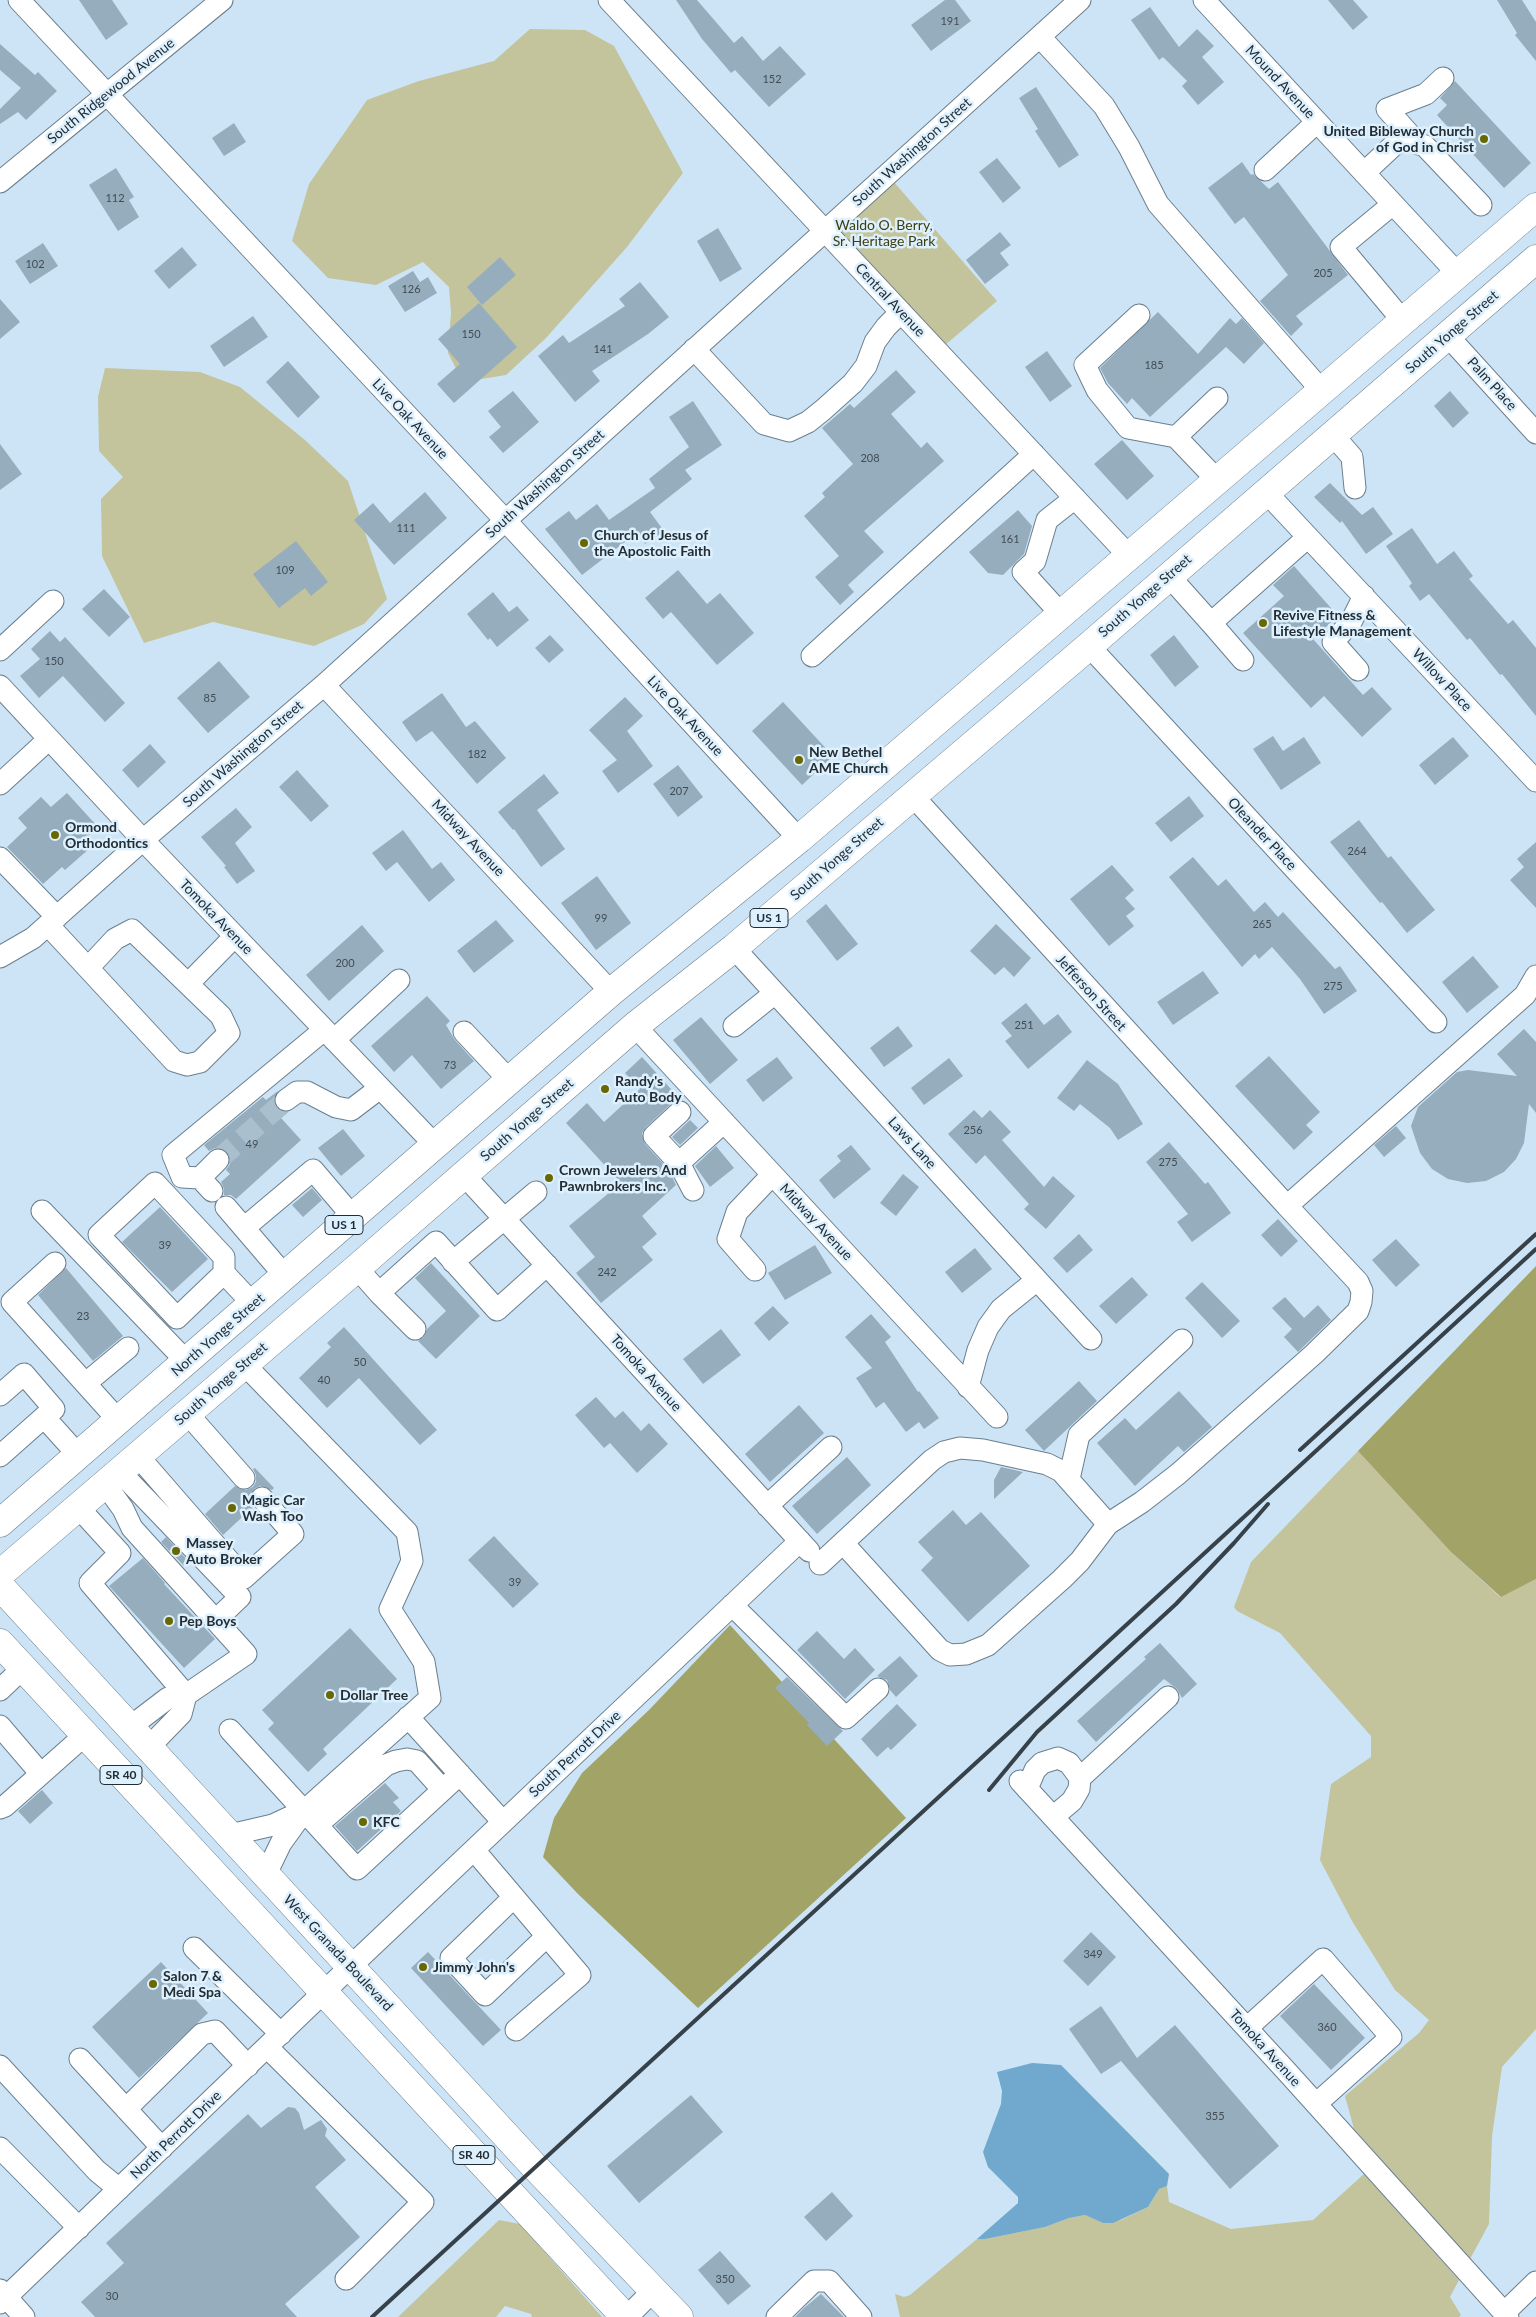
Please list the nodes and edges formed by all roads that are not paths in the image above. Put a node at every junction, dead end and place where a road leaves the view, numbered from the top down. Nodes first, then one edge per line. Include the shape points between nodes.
1 (19, 0) edge
2 (222, 0) edge
3 (609, 0) edge
4 (1080, 0) edge
5 (1204, 0) edge
6 (1040, 37) junction
7 (1443, 78) dead end
8 (107, 94) junction
9 (1317, 122) junction
10 (1418, 144) junction
11 (1265, 170) dead end
12 (1364, 173) junction
13 (0, 182) edge
14 (1393, 204) junction
15 (1481, 205) dead end
16 (1536, 207) edge
17 (825, 230) junction
18 (1536, 259) edge
19 (1458, 274) junction
20 (901, 312) junction
21 (1139, 315) dead end
22 (1403, 321) junction
23 (1447, 336) junction
24 (694, 350) junction
25 (1322, 391) junction
26 (1217, 398) dead end
27 (1536, 433) edge
28 (1332, 434) junction
29 (1176, 437) junction
30 (1034, 454) junction
31 (1217, 480) junction
32 (1355, 488) dead end
33 (1265, 492) junction
34 (1075, 498) junction
35 (505, 520) junction
36 (1308, 537) junction
37 (1129, 556) junction
38 (1169, 576) junction
39 (1364, 596) junction
40 (53, 601) dead end
41 (1061, 614) junction
42 (1211, 623) junction
43 (1096, 640) junction
44 (0, 650) edge
45 (812, 656) dead end
46 (1243, 660) dead end
47 (1358, 670) dead end
48 (324, 685) junction
49 (0, 686) edge
50 (49, 739) junction
51 (1536, 781) edge
52 (0, 784) edge
53 (912, 795) junction
54 (799, 839) junction
55 (143, 840) junction
56 (0, 858) edge
57 (53, 921) junction
58 (235, 936) junction
59 (734, 948) junction
60 (0, 957) edge
61 (88, 968) junction
62 (1536, 976) edge
63 (399, 980) dead end
64 (188, 984) junction
65 (611, 992) junction
66 (775, 993) junction
67 (1436, 1022) dead end
68 (635, 1026) junction
69 (734, 1026) dead end
70 (464, 1032) dead end
71 (567, 1032) junction
72 (329, 1035) junction
73 (510, 1081) junction
74 (380, 1088) junction
75 (286, 1100) tunnel mouth
76 (680, 1112) dead end
77 (724, 1122) junction
78 (435, 1145) junction
79 (218, 1160) tunnel mouth
80 (679, 1163) junction
81 (464, 1175) junction
82 (772, 1175) junction
83 (692, 1190) dead end
84 (536, 1192) dead end
85 (1287, 1206) junction
86 (226, 1208) dead end
87 (42, 1211) dead end
88 (353, 1217) junction
89 (416, 1217) junction
90 (504, 1219) junction
91 (244, 1228) junction
92 (436, 1242) junction
93 (453, 1262) junction
94 (55, 1263) dead end
95 (547, 1265) junction
96 (357, 1268) junction
97 (755, 1270) dead end
98 (134, 1272) junction
99 (224, 1274) junction
100 (286, 1276) junction
101 (1037, 1280) junction
102 (116, 1288) junction
103 (379, 1293) junction
104 (253, 1304) junction
105 (415, 1329) dead end
106 (1091, 1339) dead end
107 (1182, 1340) dead end
108 (128, 1348) dead end
109 (187, 1362) junction
110 (244, 1364) junction
111 (86, 1384) junction
112 (3, 1386) edge
113 (968, 1386) junction
114 (187, 1413) junction
115 (44, 1417) junction
116 (997, 1417) dead end
117 (119, 1420) junction
118 (831, 1448) dead end
119 (0, 1456) edge
120 (79, 1456) junction
121 (121, 1470) junction
122 (244, 1478) dead end
123 (1068, 1479) junction
124 (262, 1498) dead end
125 (767, 1506) junction
126 (78, 1507) junction
127 (0, 1523) edge
128 (1108, 1524) junction
129 (800, 1541) junction
130 (843, 1543) junction
131 (0, 1574) edge
132 (0, 1586) edge
133 (732, 1605) junction
134 (216, 1620) junction
135 (0, 1643) edge
136 (23, 1668) junction
137 (878, 1689) dead end
138 (0, 1690) edge
139 (186, 1695) junction
140 (1168, 1697) dead end
141 (408, 1717) junction
142 (0, 1726) edge
143 (130, 1727) junction
144 (230, 1730) dead end
145 (85, 1735) junction
146 (149, 1747) junction
147 (41, 1774) junction
148 (460, 1774) junction
149 (1080, 1778) junction
150 (443, 1790) junction
151 (0, 1808) edge
152 (1053, 1817) junction
153 (310, 1818) junction
154 (503, 1822) junction
155 (230, 1835) junction
156 (474, 1850) junction
157 (266, 1874) junction
158 (514, 1897) junction
159 (548, 1936) junction
160 (194, 1948) dead end
161 (351, 1966) junction
162 (323, 1993) junction
163 (1246, 2028) junction
164 (516, 2030) dead end
165 (274, 2040) junction
166 (80, 2059) dead end
167 (0, 2066) edge
168 (248, 2066) junction
169 (1316, 2104) junction
170 (126, 2109) junction
171 (0, 2148) edge
172 (162, 2148) junction
173 (119, 2189) junction
174 (79, 2228) junction
175 (346, 2279) dead end
176 (1536, 2283) edge
177 (654, 2290) junction
178 (2, 2297) edge
179 (1506, 2315) edge
180 (24, 2317) edge
181 (626, 2317) edge
182 (679, 2317) edge
183 (777, 2317) edge
184 (861, 2317) edge

1 - 8 street, Live Oak Avenue
2 - 8 street, South Ridgewood Avenue
3 - 17 street, Central Avenue
4 - 6 street, South Washington Street
5 - 9 street, Mound Avenue
6 - 17 street, South Washington Street
6 - 25 street via 1104,106 1158,204
7 - 10 street via 1426,94 1387,109
8 - 13 street, South Ridgewood Avenue
8 - 35 street, Live Oak Avenue
9 - 11 street
9 - 12 street, Mound Avenue
10 - 12 street via 1408,140 1395,144
10 - 15 street via 1425,146
12 - 14 street, Mound Avenue
14 - 19 street, Mound Avenue
14 - 22 street via 1341,247
16 - 19 main road, US 1
17 - 20 street, Central Avenue
17 - 24 street, South Washington Street
18 - 23 main road, South Yonge Street / US 1
19 - 22 main road, US 1
20 - 24 street via 875,342 866,366 853,383 808,422 789,431 764,424
20 - 30 street, Central Avenue
21 - 29 street via 1085,365 1097,390 1128,428
22 - 25 main road, US 1
23 - 27 street, Palm Place
23 - 28 main road, South Yonge Street / US 1
24 - 35 street, South Washington Street
25 - 31 main road, US 1
26 - 29 street
28 - 32 street via 1352,456
28 - 33 main road, South Yonge Street / US 1
29 - 31 street
30 - 34 street, Central Avenue
30 - 45 street
31 - 37 main road, US 1
33 - 36 street, Willow Place
33 - 38 main road, South Yonge Street / US 1
34 - 37 street, Central Avenue
34 - 41 street via 1047,520 1035,561 1022,572
35 - 48 street, South Washington Street
35 - 54 street, Live Oak Avenue
36 - 39 street, Willow Place
36 - 42 street
37 - 41 main road, US 1
37 - 43 main road via 1125,591
38 - 42 street
38 - 43 main road, South Yonge Street / US 1
39 - 47 street via 1351,622 1333,642
39 - 51 street, Willow Place
40 - 44 street
41 - 54 main road, US 1
42 - 46 street
43 - 53 main road, South Yonge Street / US 1
43 - 67 street, Oleander Place
48 - 55 street, South Washington Street
48 - 65 street, Midway Avenue
49 - 50 street, Tomoka Avenue
50 - 52 street
50 - 55 street, Tomoka Avenue
53 - 59 main road, South Yonge Street / US 1
53 - 85 street, Jefferson Street
54 - 65 main road, US 1
55 - 57 street, South Washington Street
55 - 58 street, Tomoka Avenue
56 - 57 street
57 - 60 street, South Washington Street via 33,938
57 - 61 street
58 - 64 street
58 - 72 street, Tomoka Avenue
59 - 66 street, Laws Lane
59 - 68 main road, South Yonge Street / US 1
61 - 64 street via 115,939 132,930
61 - 64 street via 174,1061 187,1065 200,1062 229,1033 221,1016
62 - 85 street via 1525,995
63 - 72 street
65 - 71 main road, US 1
66 - 69 street
66 - 101 street, Laws Lane
68 - 77 street, Midway Avenue
68 - 81 main road, South Yonge Street / US 1
70 - 73 street
71 - 73 main road, US 1
71 - 81 main road via 560,1053 471,1138 465,1153
72 - 74 street, Tomoka Avenue
72 - 79 street via 173,1155 182,1177 206,1184
73 - 78 main road, US 1
74 - 75 street via 351,1110 336,1107 307,1092 297,1092
74 - 78 street, Tomoka Avenue
76 - 80 street via 654,1136
77 - 80 street
77 - 82 street, Midway Avenue
78 - 88 main road, North Yonge Street / US 1
80 - 83 street
81 - 89 main road, South Yonge Street / US 1
81 - 90 street, Tomoka Avenue
82 - 97 street via 737,1212 728,1239
82 - 113 street, Midway Avenue
84 - 90 street
85 - 128 street, Jefferson Street via 1358,1282 1362,1291 1358,1311 1178,1474
86 - 91 street
87 - 102 street
88 - 91 street via 313,1170
88 - 100 main road, North Yonge Street / US 1
89 - 92 street
89 - 96 main road, South Yonge Street / US 1
90 - 93 street
90 - 95 street, Tomoka Avenue
91 - 100 street
92 - 93 street
92 - 103 street
93 - 95 street via 496,1310
94 - 111 street via 12,1302
95 - 125 street, Tomoka Avenue
96 - 103 street
96 - 110 main road, South Yonge Street / US 1
98 - 99 street via 177,1318
98 - 99 street via 99,1234 155,1183 224,1257
98 - 102 street
99 - 104 street
100 - 104 main road, North Yonge Street / US 1
101 - 106 street, Laws Lane
101 - 113 street via 1001,1309 988,1327
102 - 109 street
103 - 105 street
104 - 109 main road, North Yonge Street / US 1
107 - 123 street via 1079,1435
108 - 111 street
109 - 117 main road, North Yonge Street / US 1
110 - 114 main road, South Yonge Street / US 1
110 - 141 street via 407,1532 412,1562 390,1609 424,1662 430,1698
111 - 117 street
112 - 115 street via 24,1374 54,1409
113 - 116 street, Midway Avenue
114 - 121 main road, South Yonge Street / US 1
114 - 122 street
115 - 119 street
115 - 120 street
117 - 120 main road, North Yonge Street / US 1
118 - 125 street
120 - 127 main road, North Yonge Street / US 1
121 - 124 street via 244,1578 293,1534
121 - 126 main road, South Yonge Street / US 1
121 - 134 street via 123,1509 132,1528
121 - 134 street via 240,1597
123 - 128 street
123 - 130 street via 1047,1464 983,1450 960,1448 944,1452
125 - 129 street, Tomoka Avenue
126 - 131 main road, South Yonge Street / US 1
126 - 139 street via 120,1553 90,1582
128 - 130 street, Jefferson Street via 1062,1579 988,1645 966,1654 940,1650
129 - 130 street, Tomoka Avenue via 823,1568
129 - 133 street, South Perrott Drive
132 - 143 main road, West Granada Boulevard / SR 40
133 - 137 street via 846,1718
133 - 154 street, South Perrott Drive
134 - 139 street via 246,1654
135 - 136 main road, SR 40
136 - 138 street
136 - 145 main road, SR 40
139 - 143 street via 168,1698
139 - 146 street via 180,1714
140 - 149 street
141 - 148 street
141 - 153 street
142 - 147 street
143 - 146 main road, West Granada Boulevard / SR 40
144 - 153 street
145 - 147 street
145 - 162 main road, SR 40
146 - 155 main road, West Granada Boulevard / SR 40
147 - 151 street
148 - 150 street
148 - 154 street
149 - 152 street via 1072,1801
149 - 152 street, Tomoka Avenue via 1069,1763 1058,1758 1042,1763 1023,1785
150 - 153 street via 417,1762 396,1760
150 - 153 street via 357,1869
152 - 163 street, Tomoka Avenue
153 - 155 street
153 - 157 street via 281,1843
154 - 156 street, South Perrott Drive
155 - 157 main road, West Granada Boulevard / SR 40
156 - 158 street
156 - 161 street, South Perrott Drive
157 - 161 main road, West Granada Boulevard / SR 40
158 - 159 street
158 - 159 street via 450,1958 485,1995
159 - 164 street via 580,1975
160 - 165 street
161 - 162 street, North Perrott Drive
161 - 177 main road, West Granada Boulevard / SR 40 via 535,2167
162 - 165 street, North Perrott Drive
162 - 181 main road, SR 40
163 - 169 street, Tomoka Avenue
163 - 169 street via 1323,1960 1391,2036
165 - 168 street, North Perrott Drive
165 - 175 street via 423,2202
166 - 170 street
167 - 173 street via 97,2171
168 - 170 street via 216,2031 202,2034
168 - 172 street, North Perrott Drive
169 - 179 street, Tomoka Avenue
170 - 172 street
171 - 174 street
172 - 173 street, North Perrott Drive
173 - 174 street, North Perrott Drive
174 - 178 street, North Perrott Drive
176 - 179 street
177 - 181 street
177 - 182 main road, West Granada Boulevard / SR 40
178 - 180 street
183 - 184 street via 814,2281 829,2281

